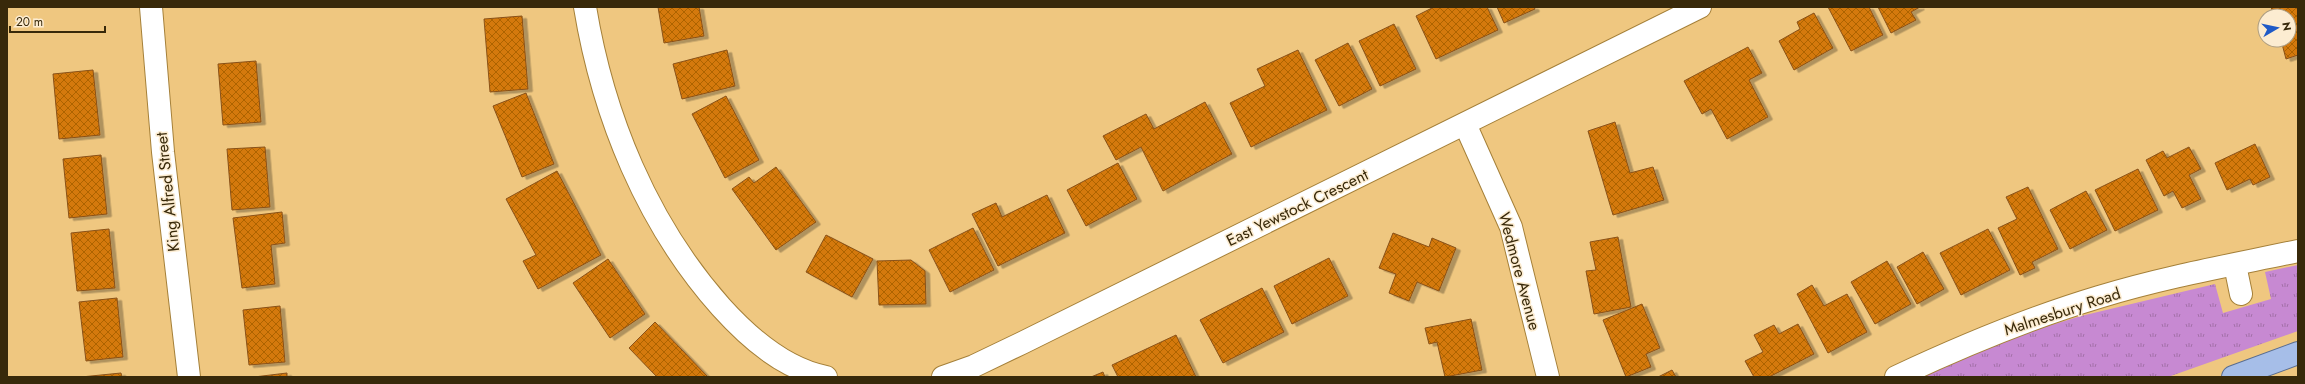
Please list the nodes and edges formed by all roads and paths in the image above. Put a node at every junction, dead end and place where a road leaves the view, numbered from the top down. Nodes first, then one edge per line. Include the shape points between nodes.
1 (151, 7) edge
2 (586, 7) edge
3 (1666, 7) edge
4 (1700, 7) edge
5 (1649, 33) junction
6 (1464, 124) junction
7 (2298, 251) edge
8 (2235, 265) junction
9 (2242, 294) dead end
10 (2298, 352) edge
11 (189, 377) edge
12 (826, 377) edge
13 (943, 377) edge
14 (1548, 377) edge
15 (1896, 377) edge
16 (2232, 377) edge

1 - 11 street, King Alfred Street via 163,152
2 - 12 street via 602,84 621,139 640,185 684,262 749,336 793,366
3 - 5 street
4 - 5 street, East Yewstock Crescent
5 - 6 street, East Yewstock Crescent
6 - 13 street, East Yewstock Crescent via 1022,343 974,366
6 - 14 street, Wedmore Avenue via 1511,227
7 - 8 street, Malmesbury Road
8 - 9 street
8 - 15 street, Malmesbury Road via 2100,296 1986,336
10 - 16 main road

